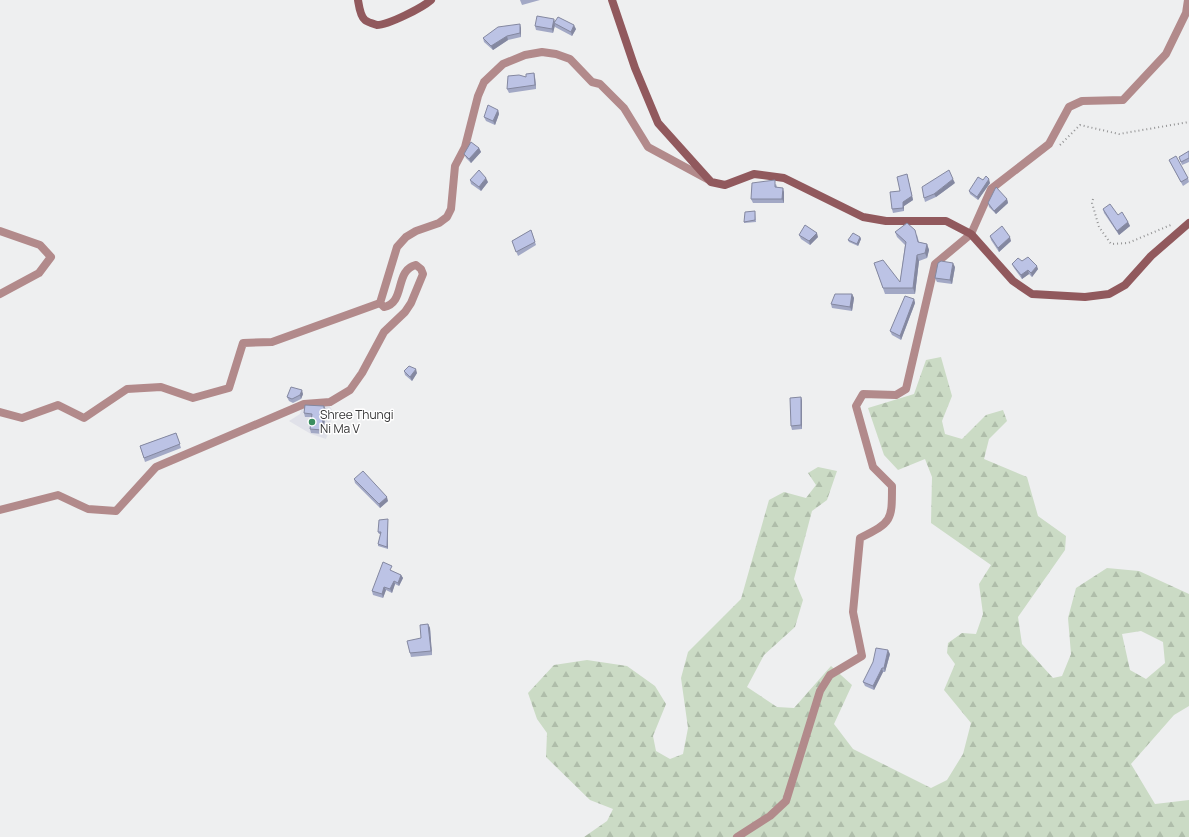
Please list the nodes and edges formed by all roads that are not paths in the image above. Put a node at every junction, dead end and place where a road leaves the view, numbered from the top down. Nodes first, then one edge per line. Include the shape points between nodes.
1 (358, 0) edge
2 (431, 0) edge
3 (612, 0) edge
4 (1188, 0) edge
5 (711, 182) junction
6 (1189, 223) edge
7 (0, 231) edge
8 (971, 234) junction
9 (0, 294) edge
10 (380, 302) junction
11 (0, 412) edge
12 (0, 510) edge
13 (737, 837) edge

1 - 2 street via 365,20 377,24 386,23 411,12
3 - 5 street via 635,68 658,123
4 - 8 street via 1186,13 1166,54 1123,100 1082,101 1069,108 1048,144 991,189
5 - 8 street via 725,185 754,174 784,178 863,217 886,221 946,220
5 - 10 street via 648,147 624,108 600,84 592,82 570,59 542,52 525,55 503,64 484,82 465,146 455,166 451,209 447,217 439,223 416,231 397,247
6 - 8 street via 1151,256 1125,285 1109,294 1086,296 1032,294 1013,281
7 - 9 street via 40,245 52,257 39,273
8 - 13 street via 935,264 906,389 896,395 863,394 856,406 874,467 892,486 892,512 882,527 860,538 853,612 862,656 830,675 820,691 786,801 770,816
10 - 11 street via 272,342 243,342 229,388 193,398 161,387 126,389 84,418 58,405 22,418
10 - 12 street via 384,307 390,306 397,298 404,272 410,267 416,266 420,269 423,274 411,303 384,332 362,373 350,390 339,398 330,402 304,404 156,467 116,511 88,509 58,495

